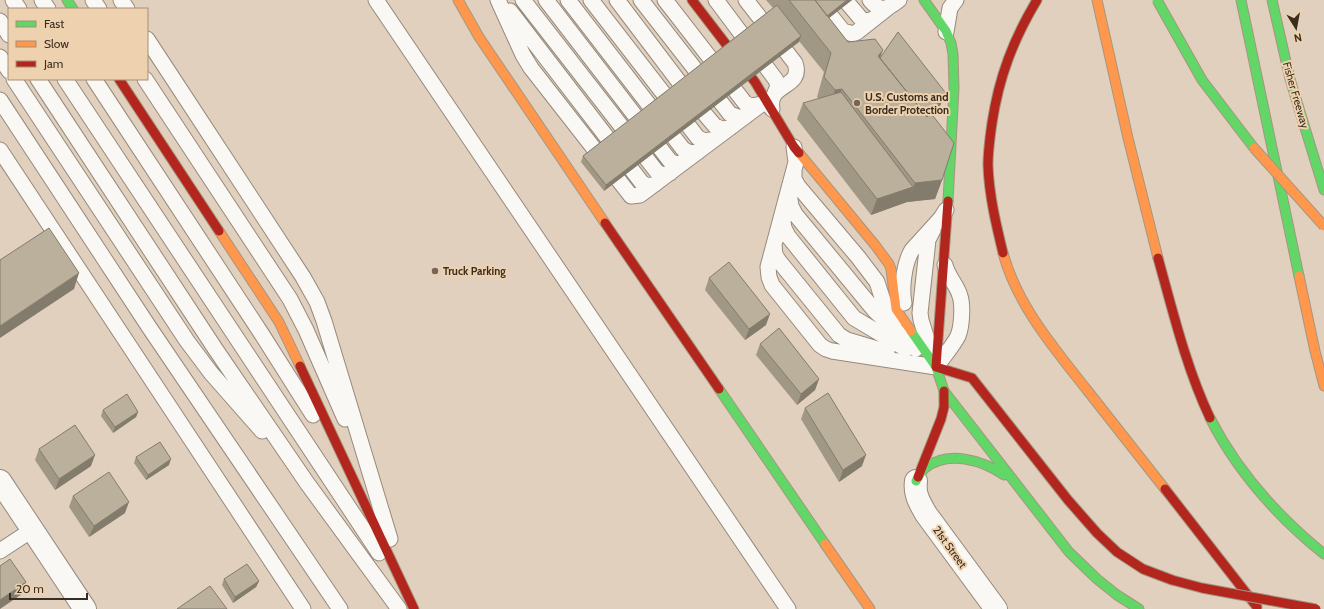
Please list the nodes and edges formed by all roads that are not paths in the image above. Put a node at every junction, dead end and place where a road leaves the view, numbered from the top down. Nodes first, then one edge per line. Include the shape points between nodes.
1 (376, 0) edge
2 (458, 0) edge
3 (498, 0) edge
4 (503, 0) edge
5 (523, 0) edge
6 (546, 0) edge
7 (568, 0) edge
8 (591, 0) edge
9 (617, 0) edge
10 (641, 0) edge
11 (665, 0) edge
12 (692, 0) edge
13 (716, 0) edge
14 (746, 0) edge
15 (818, 0) edge
16 (844, 0) edge
17 (870, 0) edge
18 (924, 0) edge
19 (956, 0) edge
20 (1037, 0) edge
21 (1097, 0) edge
22 (1157, 0) edge
23 (1241, 0) edge
24 (1272, 0) edge
25 (895, 3) edge
26 (874, 19) junction
27 (0, 22) edge
28 (946, 32) junction
29 (8, 34) edge
30 (148, 41) edge
31 (0, 57) edge
32 (8, 69) edge
33 (15, 80) edge
34 (39, 80) edge
35 (66, 80) edge
36 (95, 80) edge
37 (120, 80) edge
38 (146, 80) edge
39 (775, 94) junction
40 (0, 100) edge
41 (765, 107) junction
42 (746, 116) junction
43 (730, 128) junction
44 (714, 140) junction
45 (794, 147) junction
46 (0, 150) edge
47 (698, 152) junction
48 (684, 162) junction
49 (794, 170) junction
50 (670, 173) junction
51 (655, 184) junction
52 (1324, 190) edge
53 (789, 193) junction
54 (948, 203) junction
55 (782, 214) junction
56 (1324, 226) edge
57 (774, 245) junction
58 (944, 261) junction
59 (936, 367) junction
60 (1324, 386) edge
61 (944, 391) junction
62 (348, 470) junction
63 (0, 481) edge
64 (372, 481) junction
65 (916, 481) junction
66 (307, 483) junction
67 (1030, 501) junction
68 (32, 530) junction
69 (0, 551) edge
70 (1324, 554) edge
71 (857, 589) junction
72 (408, 606) edge
73 (85, 609) edge
74 (303, 609) edge
75 (340, 609) edge
76 (788, 609) edge
77 (870, 609) edge
78 (881, 609) edge
79 (996, 609) edge
80 (1139, 609) edge
81 (1258, 609) edge
82 (1316, 609) edge

1 - 76 lane
2 - 71 highway via 479,37 564,164
3 - 51 lane via 531,68 628,194 638,196
4 - 51 lane via 642,183 648,186
5 - 50 lane via 657,172 663,175
6 - 48 lane via 670,161 676,164
7 - 47 lane via 683,149 690,153
8 - 44 lane via 698,138 705,141
9 - 43 lane via 715,126 722,129
10 - 42 lane via 730,114
11 - 41 lane via 745,103
12 - 41 highway via 751,76
13 - 39 lane via 776,80 778,86
14 - 39 lane via 795,63 797,71 794,79
15 - 26 lane via 846,33 857,32
16 - 26 lane via 862,20
17 - 25 lane via 879,8
18 - 28 highway
19 - 28 lane via 950,8
20 - 81 highway via 1015,38 1002,70 989,141 988,174 993,210 1001,248 1013,282 1049,342
21 - 70 highway via 1117,98 1145,210 1190,371 1204,406 1220,438 1243,473 1275,511 1297,533
22 - 56 highway, bridge via 1202,80 1263,159
23 - 60 highway
24 - 52 highway, Fisher Freeway via 1290,79
25 - 26 lane
27 - 29 lane
28 - 54 highway via 951,43 954,70
30 - 64 lane via 304,277 317,302
31 - 32 lane
33 - 66 lane via 187,341 211,373
34 - 66 lane via 216,350
35 - 72 lane
36 - 62 lane
37 - 62 highway via 279,322
38 - 64 lane via 290,299
39 - 41 lane
40 - 75 lane via 148,326
41 - 42 lane
41 - 45 highway
42 - 43 lane
43 - 44 lane
44 - 47 lane
45 - 49 lane
45 - 59 highway via 889,264 896,309
46 - 74 lane
47 - 48 lane
48 - 50 lane
49 - 53 lane
49 - 59 lane via 794,179 798,186 877,282 887,313
50 - 51 lane
53 - 55 lane
53 - 59 lane via 790,206 795,214 875,311
54 - 58 highway
54 - 59 lane via 946,212 908,256 903,297 907,312
55 - 57 lane
55 - 59 lane via 788,236 854,318
57 - 59 lane via 775,255 779,261 842,338
57 - 59 lane via 768,267 772,285 820,345 832,351
58 - 59 highway
58 - 59 lane via 962,304 958,336
59 - 61 highway
59 - 82 highway, bridge via 972,378 1097,533 1117,552 1143,569 1202,588
61 - 65 highway via 941,419
61 - 67 highway
62 - 72 highway
63 - 68 street
64 - 72 lane
65 - 67 highway via 924,469 935,464 961,459 981,462 997,469
65 - 79 street, 21st Street via 917,497 926,514
66 - 72 lane
67 - 80 highway via 1061,543 1082,566 1102,584
68 - 69 lane
68 - 73 street
71 - 77 highway
71 - 78 lane

